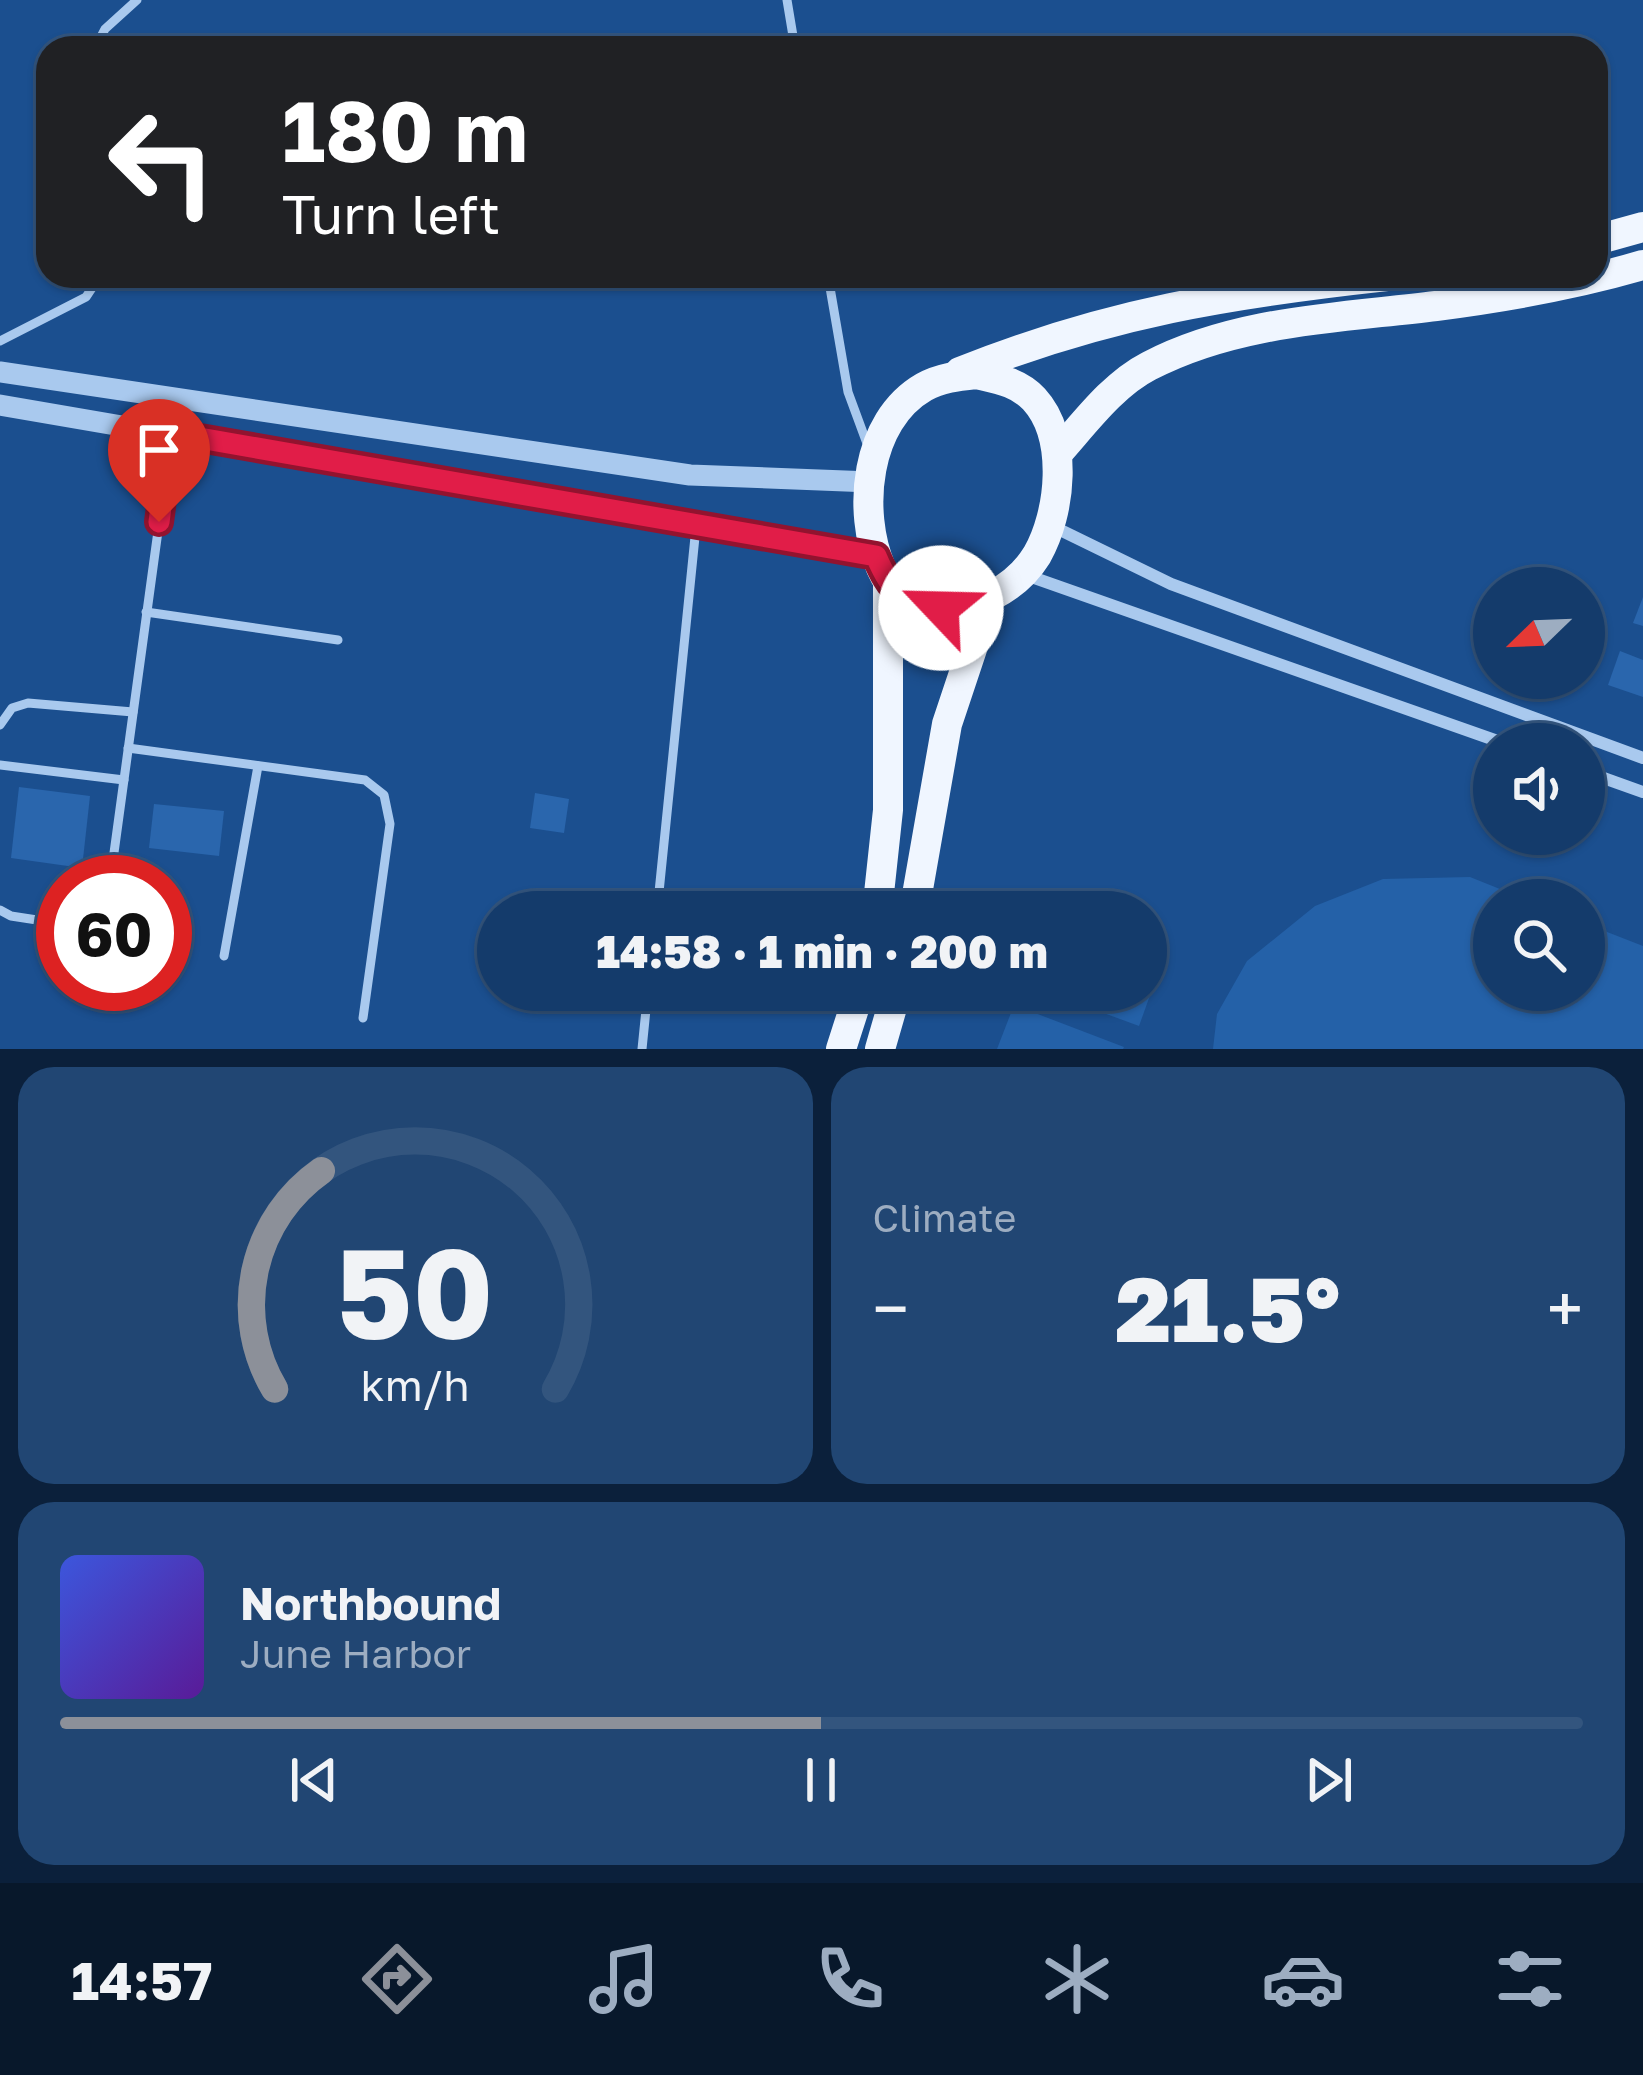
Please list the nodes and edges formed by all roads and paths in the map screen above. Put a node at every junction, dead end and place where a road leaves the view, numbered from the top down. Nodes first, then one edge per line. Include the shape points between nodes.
1 (137, 0) edge
2 (788, 0) edge
3 (101, 36) edge
4 (793, 36) edge
5 (1643, 227) edge
6 (1608, 237) edge
7 (1643, 266) edge
8 (1608, 274) edge
9 (92, 288) edge
10 (830, 288) edge
11 (1296, 288) edge
12 (1547, 288) edge
13 (0, 340) edge
14 (0, 372) edge
15 (943, 379) junction
16 (0, 405) edge
17 (171, 433) junction
18 (1057, 454) junction
19 (872, 471) junction
20 (1049, 524) junction
21 (696, 527) junction
22 (882, 570) junction
23 (1021, 574) junction
24 (989, 598) junction
25 (146, 612) junction
26 (338, 640) dead end
27 (133, 712) junction
28 (0, 725) edge
29 (1473, 732) edge
30 (128, 748) junction
31 (1643, 758) edge
32 (0, 765) edge
33 (258, 766) junction
34 (1605, 778) edge
35 (124, 780) junction
36 (1643, 792) edge
37 (114, 855) edge
38 (659, 891) edge
39 (879, 891) edge
40 (918, 891) edge
41 (0, 910) edge
42 (36, 920) edge
43 (224, 956) dead end
44 (646, 1011) edge
45 (853, 1011) edge
46 (891, 1011) edge
47 (363, 1018) dead end
48 (642, 1049) edge
49 (841, 1049) edge
50 (880, 1049) edge

1 - 3 lane
2 - 4 lane
5 - 6 main road
7 - 8 main road
9 - 13 lane
10 - 19 lane
11 - 15 main road via 1180,303 1029,344
12 - 18 main road via 1190,347 1145,368
14 - 19 street via 691,475
15 - 18 main road via 976,374 1011,382 1034,399
15 - 19 main road via 902,405
16 - 17 street
17 - 21 street
17 - 25 lane
18 - 20 main road
19 - 22 main road via 868,514
20 - 23 main road
20 - 31 street via 1172,584
21 - 22 street
21 - 38 lane
22 - 24 main road via 904,598 922,606
22 - 39 main road via 888,810
23 - 24 main road
23 - 29 street
24 - 40 main road via 947,724
25 - 26 lane
25 - 27 lane
27 - 28 lane via 28,703
27 - 30 lane
30 - 33 lane
30 - 35 lane
32 - 35 lane
33 - 43 lane
33 - 47 lane via 365,780 384,795 390,824
34 - 36 street
35 - 37 lane
41 - 42 lane
44 - 48 lane
45 - 49 main road
46 - 50 main road

